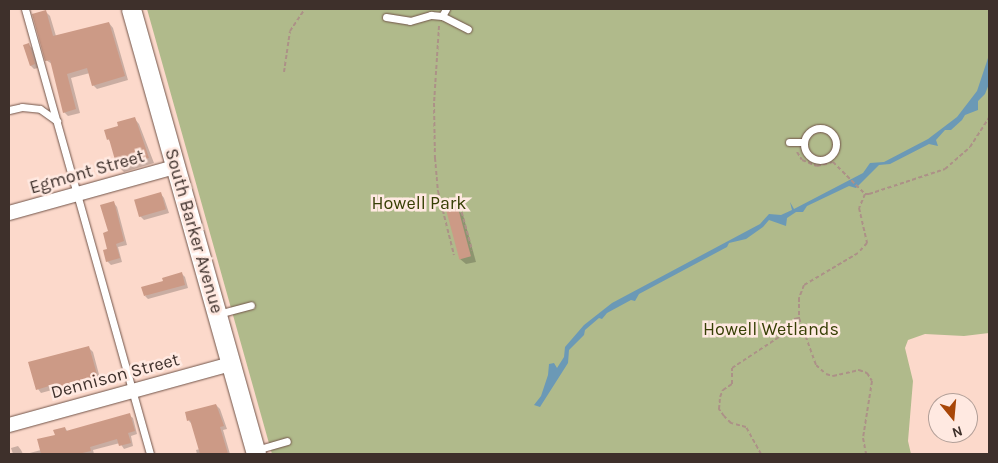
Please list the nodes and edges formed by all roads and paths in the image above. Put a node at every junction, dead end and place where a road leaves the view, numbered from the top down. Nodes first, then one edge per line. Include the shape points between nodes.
1 (25, 9) edge
2 (131, 9) edge
3 (305, 9) edge
4 (446, 9) edge
5 (386, 16) dead end
6 (442, 16) junction
7 (468, 29) dead end
8 (284, 72) dead end
9 (9, 110) edge
10 (989, 118) edge
11 (57, 121) junction
12 (789, 142) dead end
13 (804, 142) junction
14 (806, 152) junction
15 (175, 166) junction
16 (78, 194) junction
17 (864, 194) junction
18 (443, 211) junction
19 (9, 213) edge
20 (472, 250) dead end
21 (454, 255) dead end
22 (251, 305) dead end
23 (217, 315) junction
24 (799, 318) junction
25 (231, 364) junction
26 (133, 391) junction
27 (9, 425) edge
28 (286, 441) dead end
29 (256, 452) edge
30 (150, 454) edge
31 (761, 454) edge
32 (866, 454) edge

1 - 11 lane
2 - 15 main road, South Barker Avenue
3 - 8 path via 290,31
4 - 6 lane
5 - 6 lane via 410,21 431,15
6 - 7 lane
6 - 18 path via 436,48 434,103 436,158
9 - 11 lane via 22,107 40,109
10 - 17 path via 970,147 945,169
11 - 16 lane
12 - 13 lane
13 - 14 lane
13 - 14 lane via 812,130 823,128 832,133 836,143 833,153 825,159 814,159
14 - 17 path via 796,152 802,160 816,166 833,162
15 - 16 street, Egmont Street
15 - 23 main road, South Barker Avenue
16 - 19 street, Egmont Street
16 - 26 lane
17 - 24 path via 859,208 867,243 858,253 804,285 799,298
18 - 20 path via 460,206
18 - 21 path
22 - 23 lane
23 - 25 main road, South Barker Avenue
24 - 31 path via 794,319 785,333 732,368 732,384 723,390 720,397 724,416 730,423 746,427
24 - 32 path via 816,364 826,374 833,376 859,370 867,373 872,381 863,438
25 - 26 street, Dennison Street
25 - 29 main road, South Barker Avenue
26 - 27 street, Dennison Street
26 - 30 lane
28 - 29 lane

